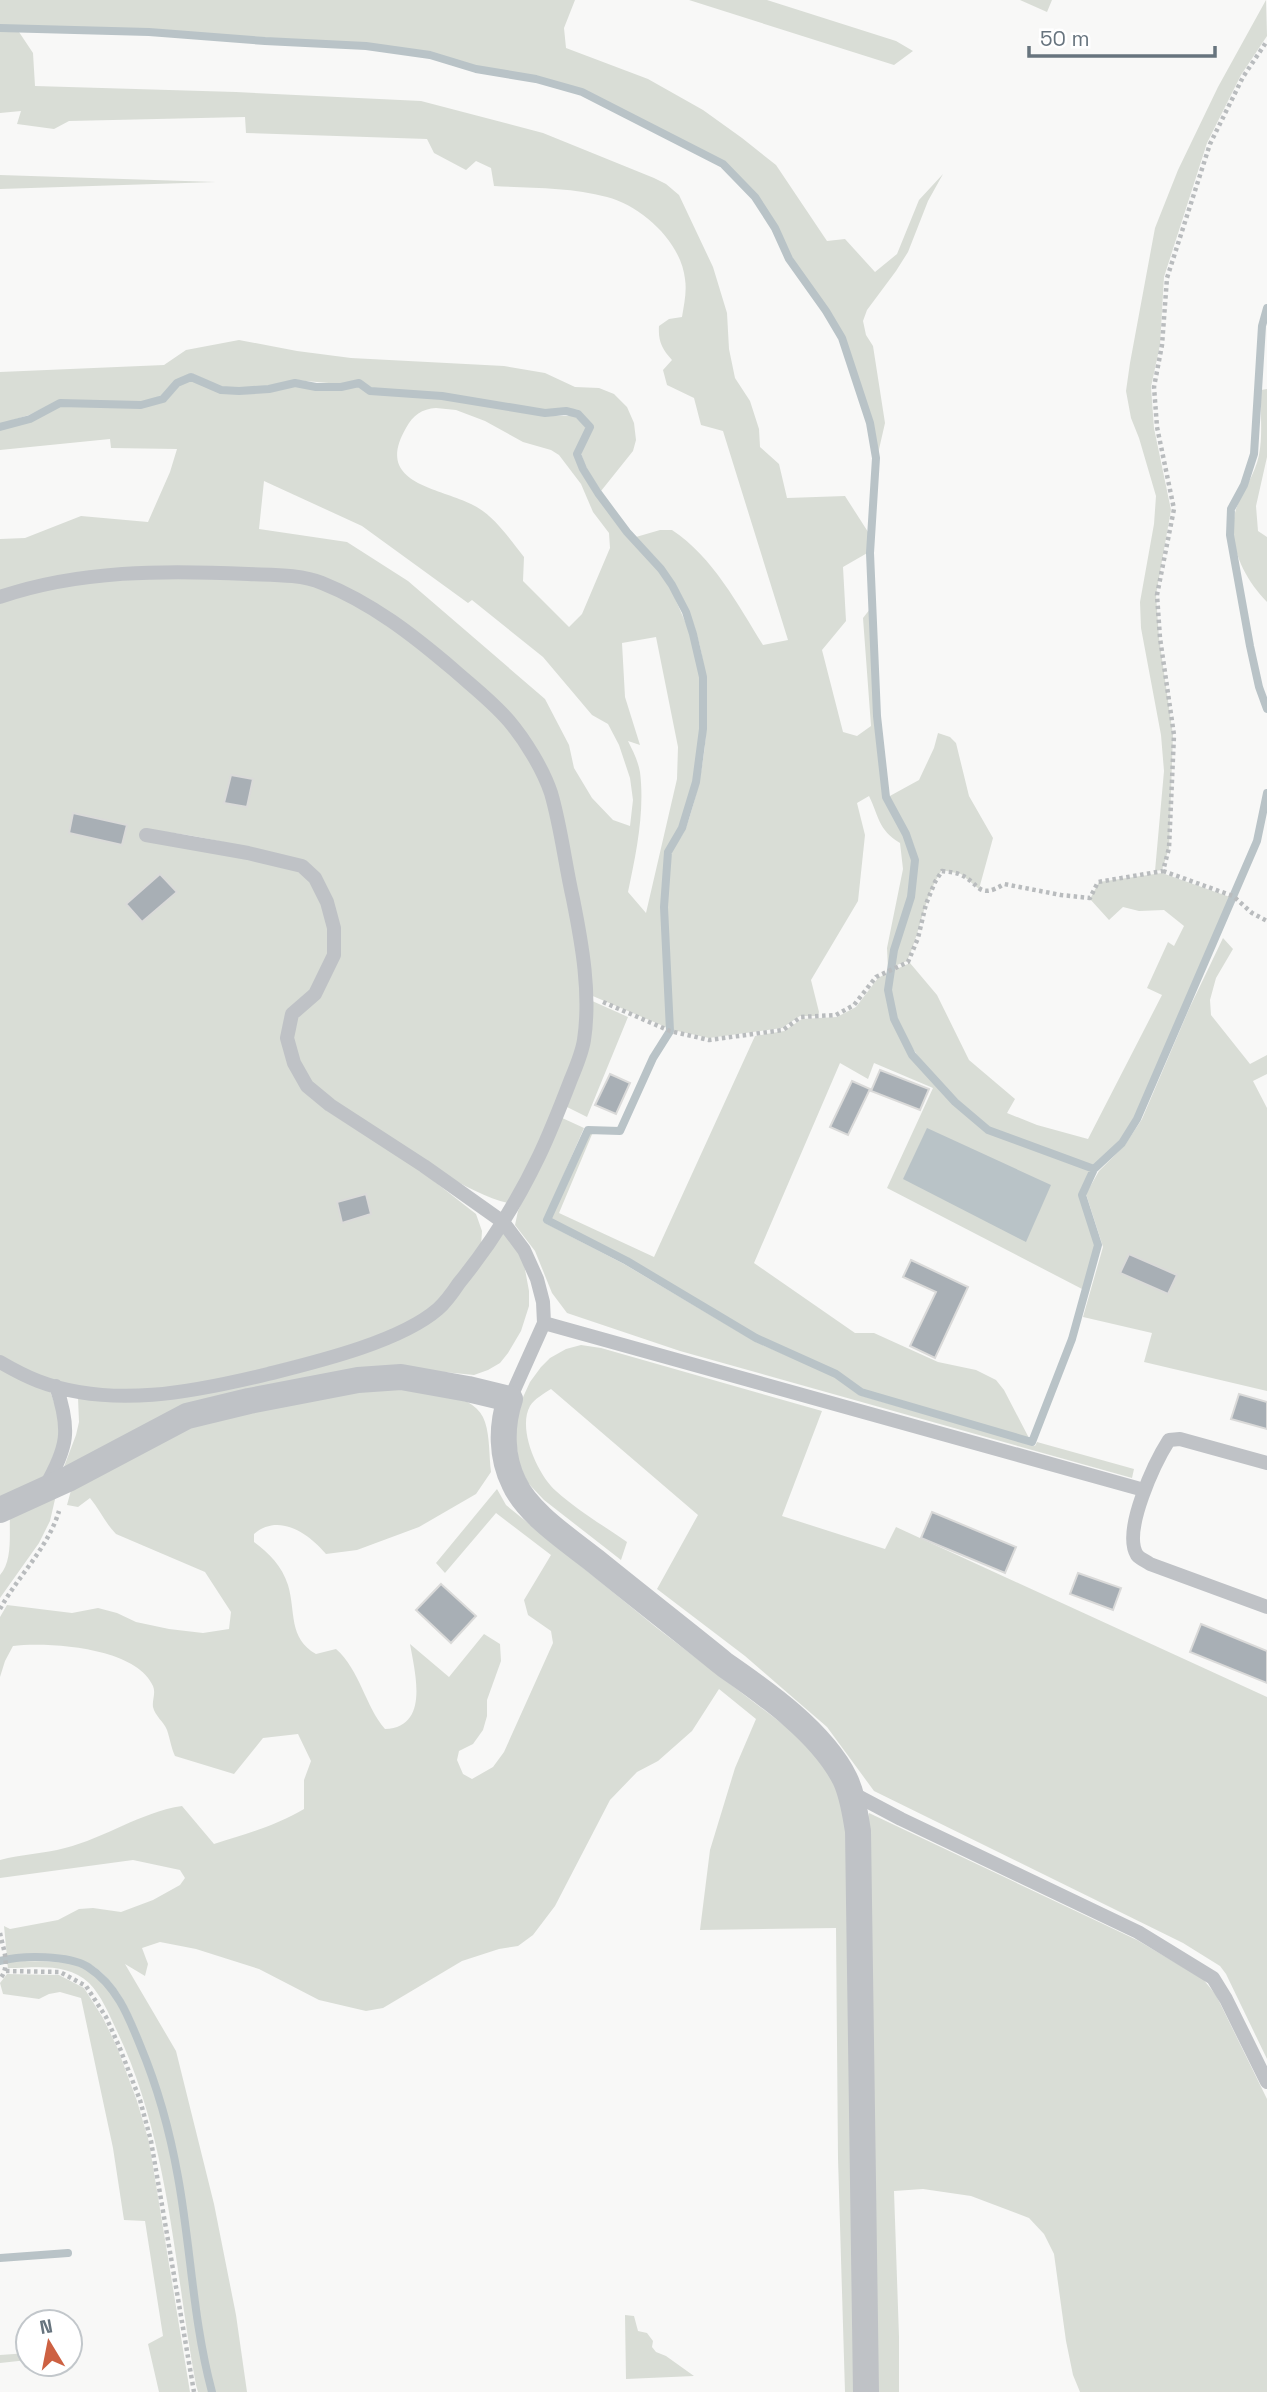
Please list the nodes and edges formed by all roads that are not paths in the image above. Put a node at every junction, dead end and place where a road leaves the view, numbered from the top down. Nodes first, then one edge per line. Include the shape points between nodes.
1 (0, 597) edge
2 (146, 835) dead end
3 (503, 1223) junction
4 (544, 1323) junction
5 (0, 1363) edge
6 (56, 1386) junction
7 (510, 1399) junction
8 (1267, 1463) edge
9 (1144, 1490) junction
10 (41, 1493) junction
11 (0, 1510) edge
12 (1267, 1607) edge
13 (849, 1791) junction
14 (1267, 2082) edge
15 (866, 2392) edge

1 - 3 lane via 55,581 167,572 318,581 385,614 509,721 550,790 580,937 585,995 584,1044 550,1132
2 - 3 lane via 302,866 316,878 334,928 334,955 315,994 292,1014 287,1038 294,1063 307,1086 330,1105
3 - 4 lane via 524,1250 537,1279
3 - 6 lane via 439,1309 365,1347 218,1386 159,1394 119,1396
4 - 7 lane
4 - 9 lane
5 - 6 lane
6 - 10 lane via 64,1408 65,1443
7 - 10 street via 401,1377 358,1380 187,1416
7 - 13 street via 503,1439 514,1483 527,1503 809,1731 828,1753
8 - 9 lane via 1169,1440
9 - 12 lane via 1133,1546 1138,1557
10 - 11 street
13 - 14 lane via 1138,1932 1213,1978
13 - 15 street via 858,1831

